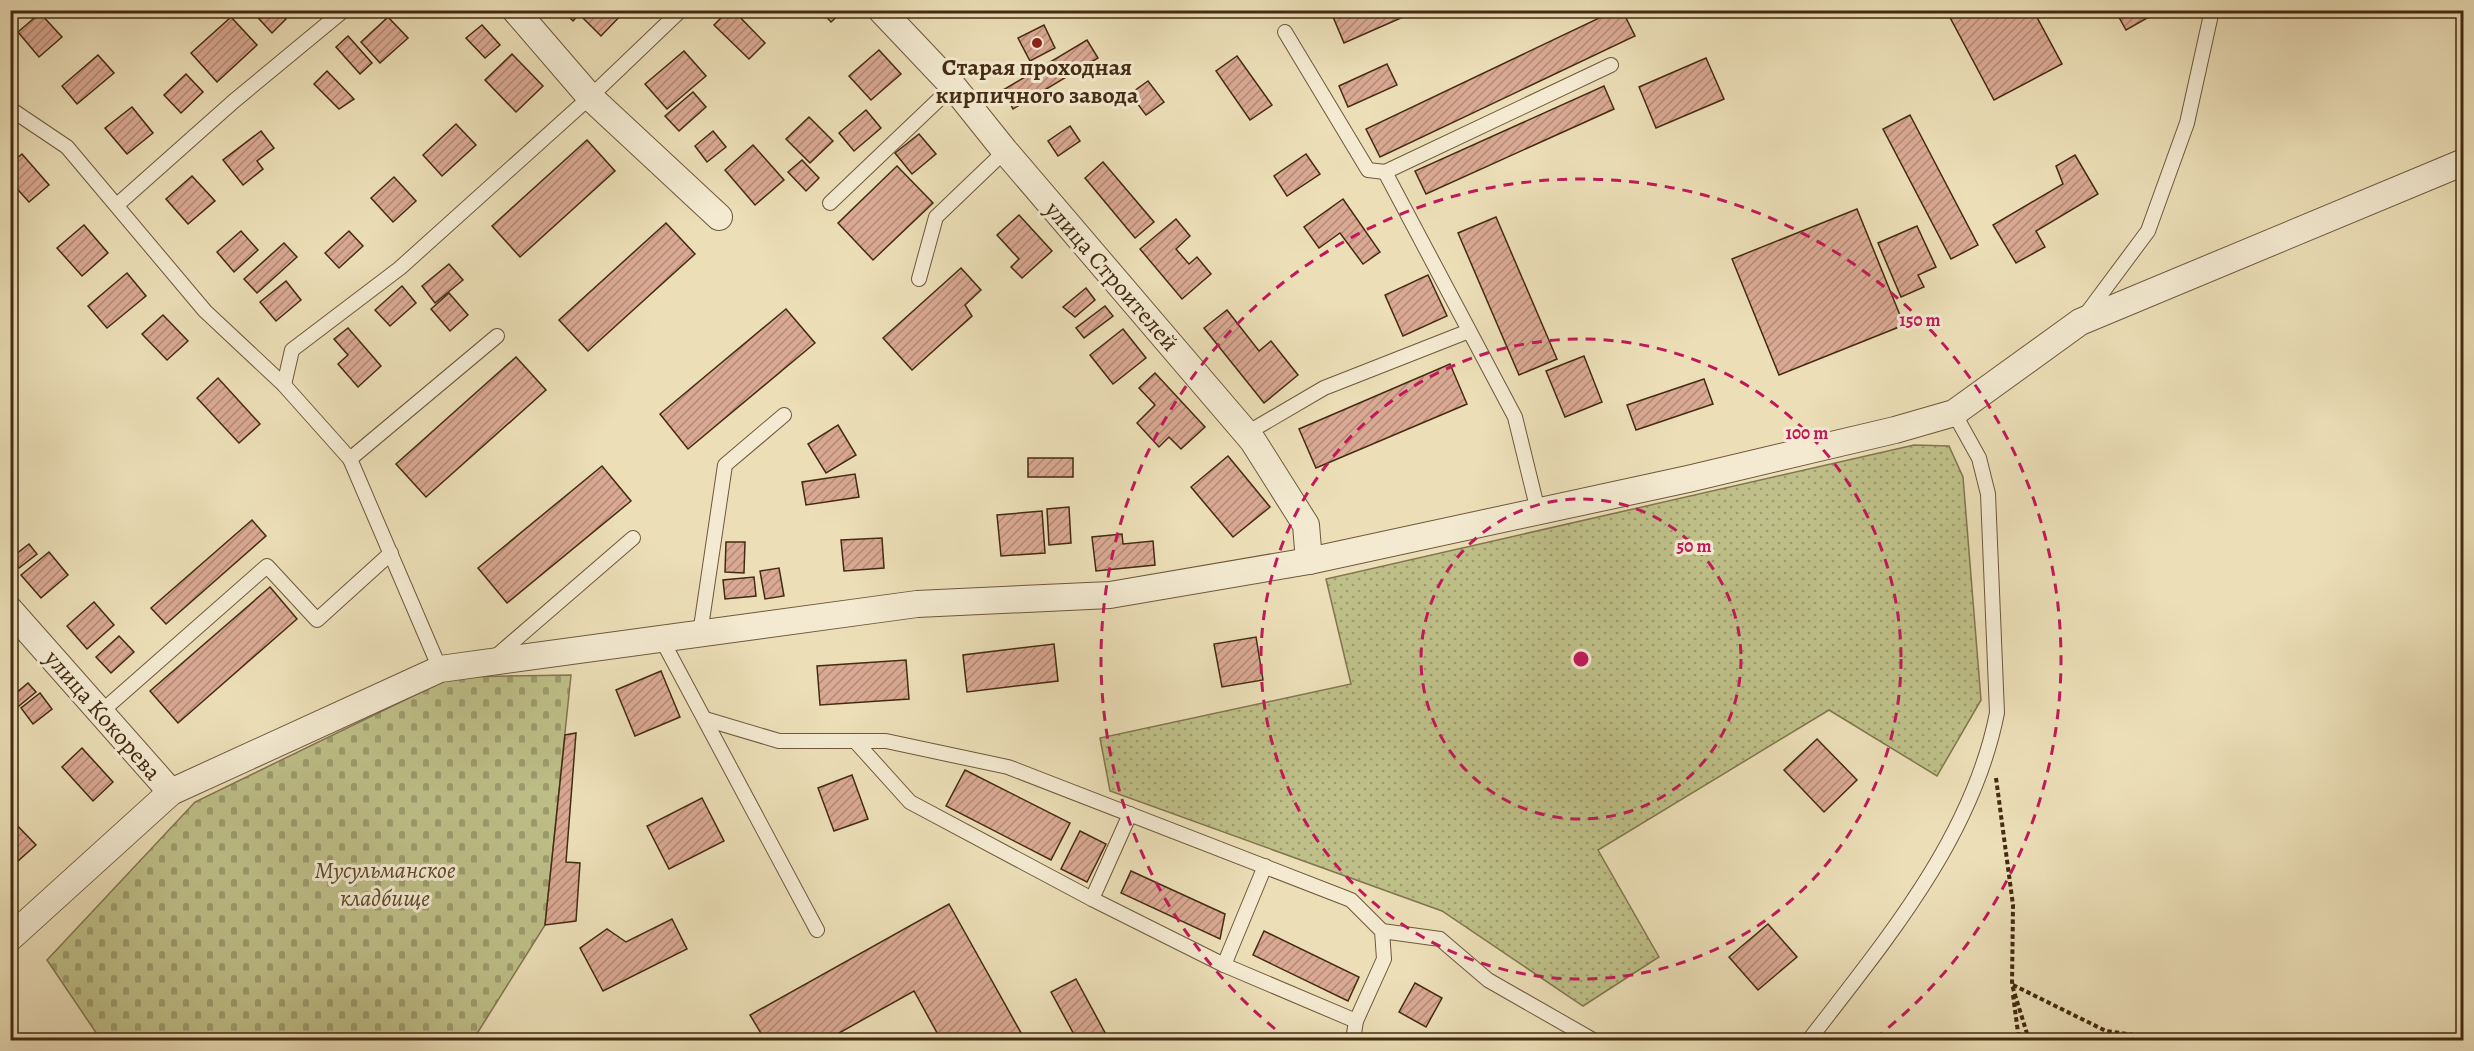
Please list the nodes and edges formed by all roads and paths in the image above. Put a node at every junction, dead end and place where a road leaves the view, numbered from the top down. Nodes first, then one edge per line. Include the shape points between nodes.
1 (344, 10) edge
2 (515, 10) edge
3 (681, 10) edge
4 (881, 10) edge
5 (2212, 10) edge
6 (1285, 32) dead end
7 (1611, 65) dead end
8 (953, 86) junction
9 (590, 97) junction
10 (10, 106) edge
11 (1005, 152) junction
12 (2463, 162) edge
13 (1385, 172) junction
14 (830, 203) dead end
15 (117, 205) junction
16 (719, 217) dead end
17 (919, 279) dead end
18 (2080, 322) junction
19 (1469, 331) junction
20 (497, 336) dead end
21 (284, 385) junction
22 (1954, 413) junction
23 (784, 415) dead end
24 (1246, 433) junction
25 (350, 459) junction
26 (1538, 511) junction
27 (633, 538) dead end
28 (391, 553) junction
29 (1310, 561) junction
30 (10, 610) edge
31 (700, 634) junction
32 (662, 640) junction
33 (488, 663) junction
34 (440, 669) junction
35 (100, 712) junction
36 (705, 719) junction
37 (855, 741) junction
38 (1996, 777) dead end
39 (171, 792) junction
40 (1130, 814) junction
41 (1265, 866) junction
42 (1092, 899) junction
43 (817, 930) dead end
44 (1382, 931) junction
45 (10, 938) edge
46 (1224, 965) junction
47 (2012, 985) junction
48 (1356, 1021) junction
49 (1353, 1041) edge
50 (1593, 1041) edge
51 (1809, 1041) edge
52 (2019, 1041) edge
53 (2029, 1041) edge
54 (2170, 1041) edge

1 - 15 lane
2 - 9 street
3 - 9 lane
4 - 8 street, улица Строителей
5 - 18 lane via 2187,123 2148,231
6 - 13 lane via 1368,170
7 - 13 lane
8 - 11 street, улица Строителей
8 - 14 lane
9 - 16 street
9 - 21 lane via 400,268 292,350
10 - 15 lane via 67,147
11 - 17 lane via 936,217
11 - 24 street, улица Строителей
12 - 18 street
13 - 19 lane
15 - 21 lane via 205,311
18 - 22 street
19 - 24 lane via 1324,388
19 - 26 lane via 1515,417
20 - 25 lane
21 - 25 lane
22 - 26 street via 1872,436
22 - 51 lane via 1979,458 1988,494 1997,713 1991,742 1980,778 1930,876
23 - 31 lane via 725,465
24 - 29 street, улица Строителей via 1306,525
25 - 28 lane
26 - 29 street
27 - 33 lane
28 - 34 lane
28 - 35 lane via 317,620 267,566
29 - 31 street via 1110,596 916,604
30 - 35 street, улица Кокорева
31 - 32 street
32 - 33 street
32 - 36 lane
33 - 34 street
34 - 39 street
35 - 39 street, улица Кокорева
36 - 37 lane via 779,741
36 - 43 lane
37 - 40 lane via 886,741 1008,767
37 - 42 lane via 910,802
38 - 47 path via 2013,905
39 - 45 street
40 - 41 lane
40 - 42 lane
41 - 44 lane via 1351,900
41 - 46 lane
42 - 46 lane
44 - 48 lane via 1384,959
44 - 50 lane via 1440,939 1488,980
46 - 48 lane
47 - 52 path
47 - 53 path
47 - 54 path via 2106,1030
48 - 49 lane

